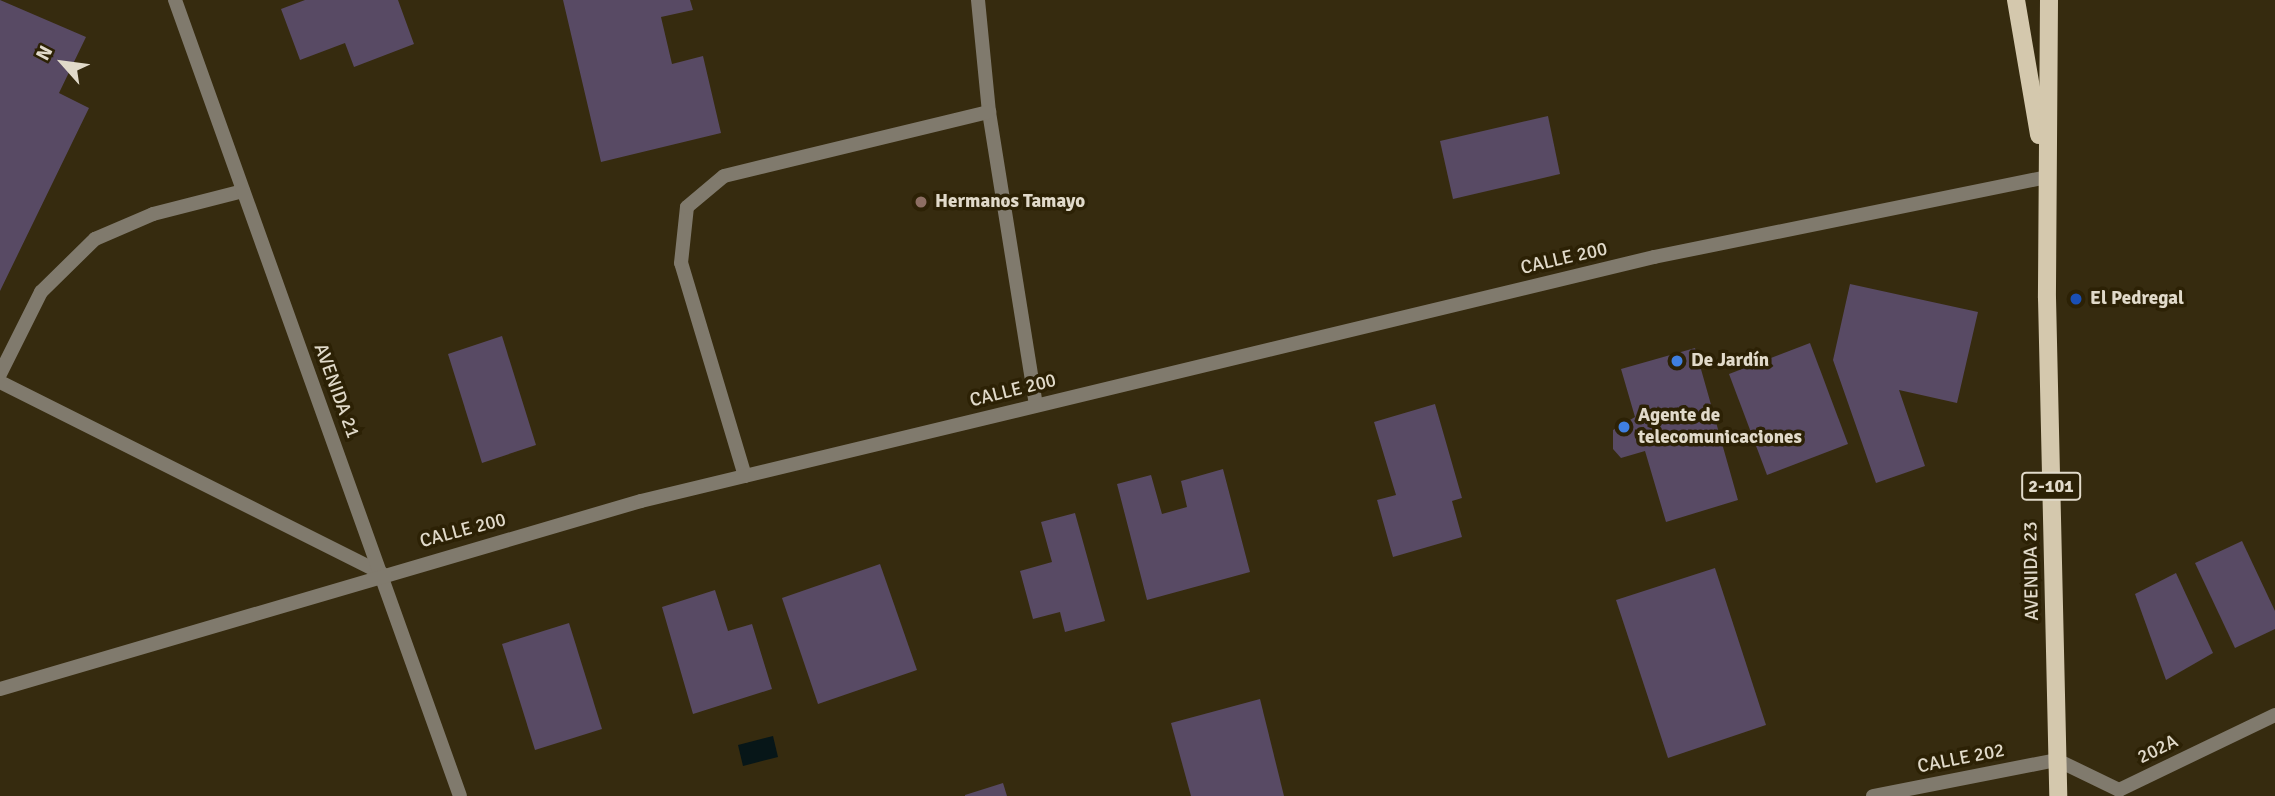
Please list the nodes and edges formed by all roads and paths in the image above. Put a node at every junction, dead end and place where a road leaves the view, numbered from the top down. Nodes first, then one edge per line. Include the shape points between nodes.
1 (175, 0) edge
2 (978, 0) edge
3 (2016, 0) edge
4 (2049, 0) edge
5 (989, 112) junction
6 (2046, 177) junction
7 (243, 191) junction
8 (0, 374) edge
9 (0, 382) edge
10 (1036, 405) junction
11 (745, 476) junction
12 (382, 573) junction
13 (2, 685) edge
14 (2275, 715) edge
15 (2057, 760) junction
16 (460, 796) edge
17 (1874, 796) edge
18 (2058, 796) edge

1 - 7 street, AVENIDA 21
2 - 5 street
3 - 6 main road, AVENIDA 23 / 2-101
4 - 6 main road, AVENIDA 23 / 2-101
5 - 10 street
5 - 11 street via 724,176 687,207 681,263
6 - 10 street, CALLE 200 via 1654,257
6 - 15 main road, AVENIDA 23 / 2-101
7 - 8 street via 153,214 95,239 41,292
7 - 12 street, AVENIDA 21
9 - 12 street
10 - 11 street, CALLE 200
11 - 12 street, CALLE 200
12 - 13 street, CALLE 200
12 - 16 street, AVENIDA 21
14 - 15 street, 202A via 2119,790
15 - 17 street, CALLE 202
15 - 18 main road, AVENIDA 23 / 2-101

